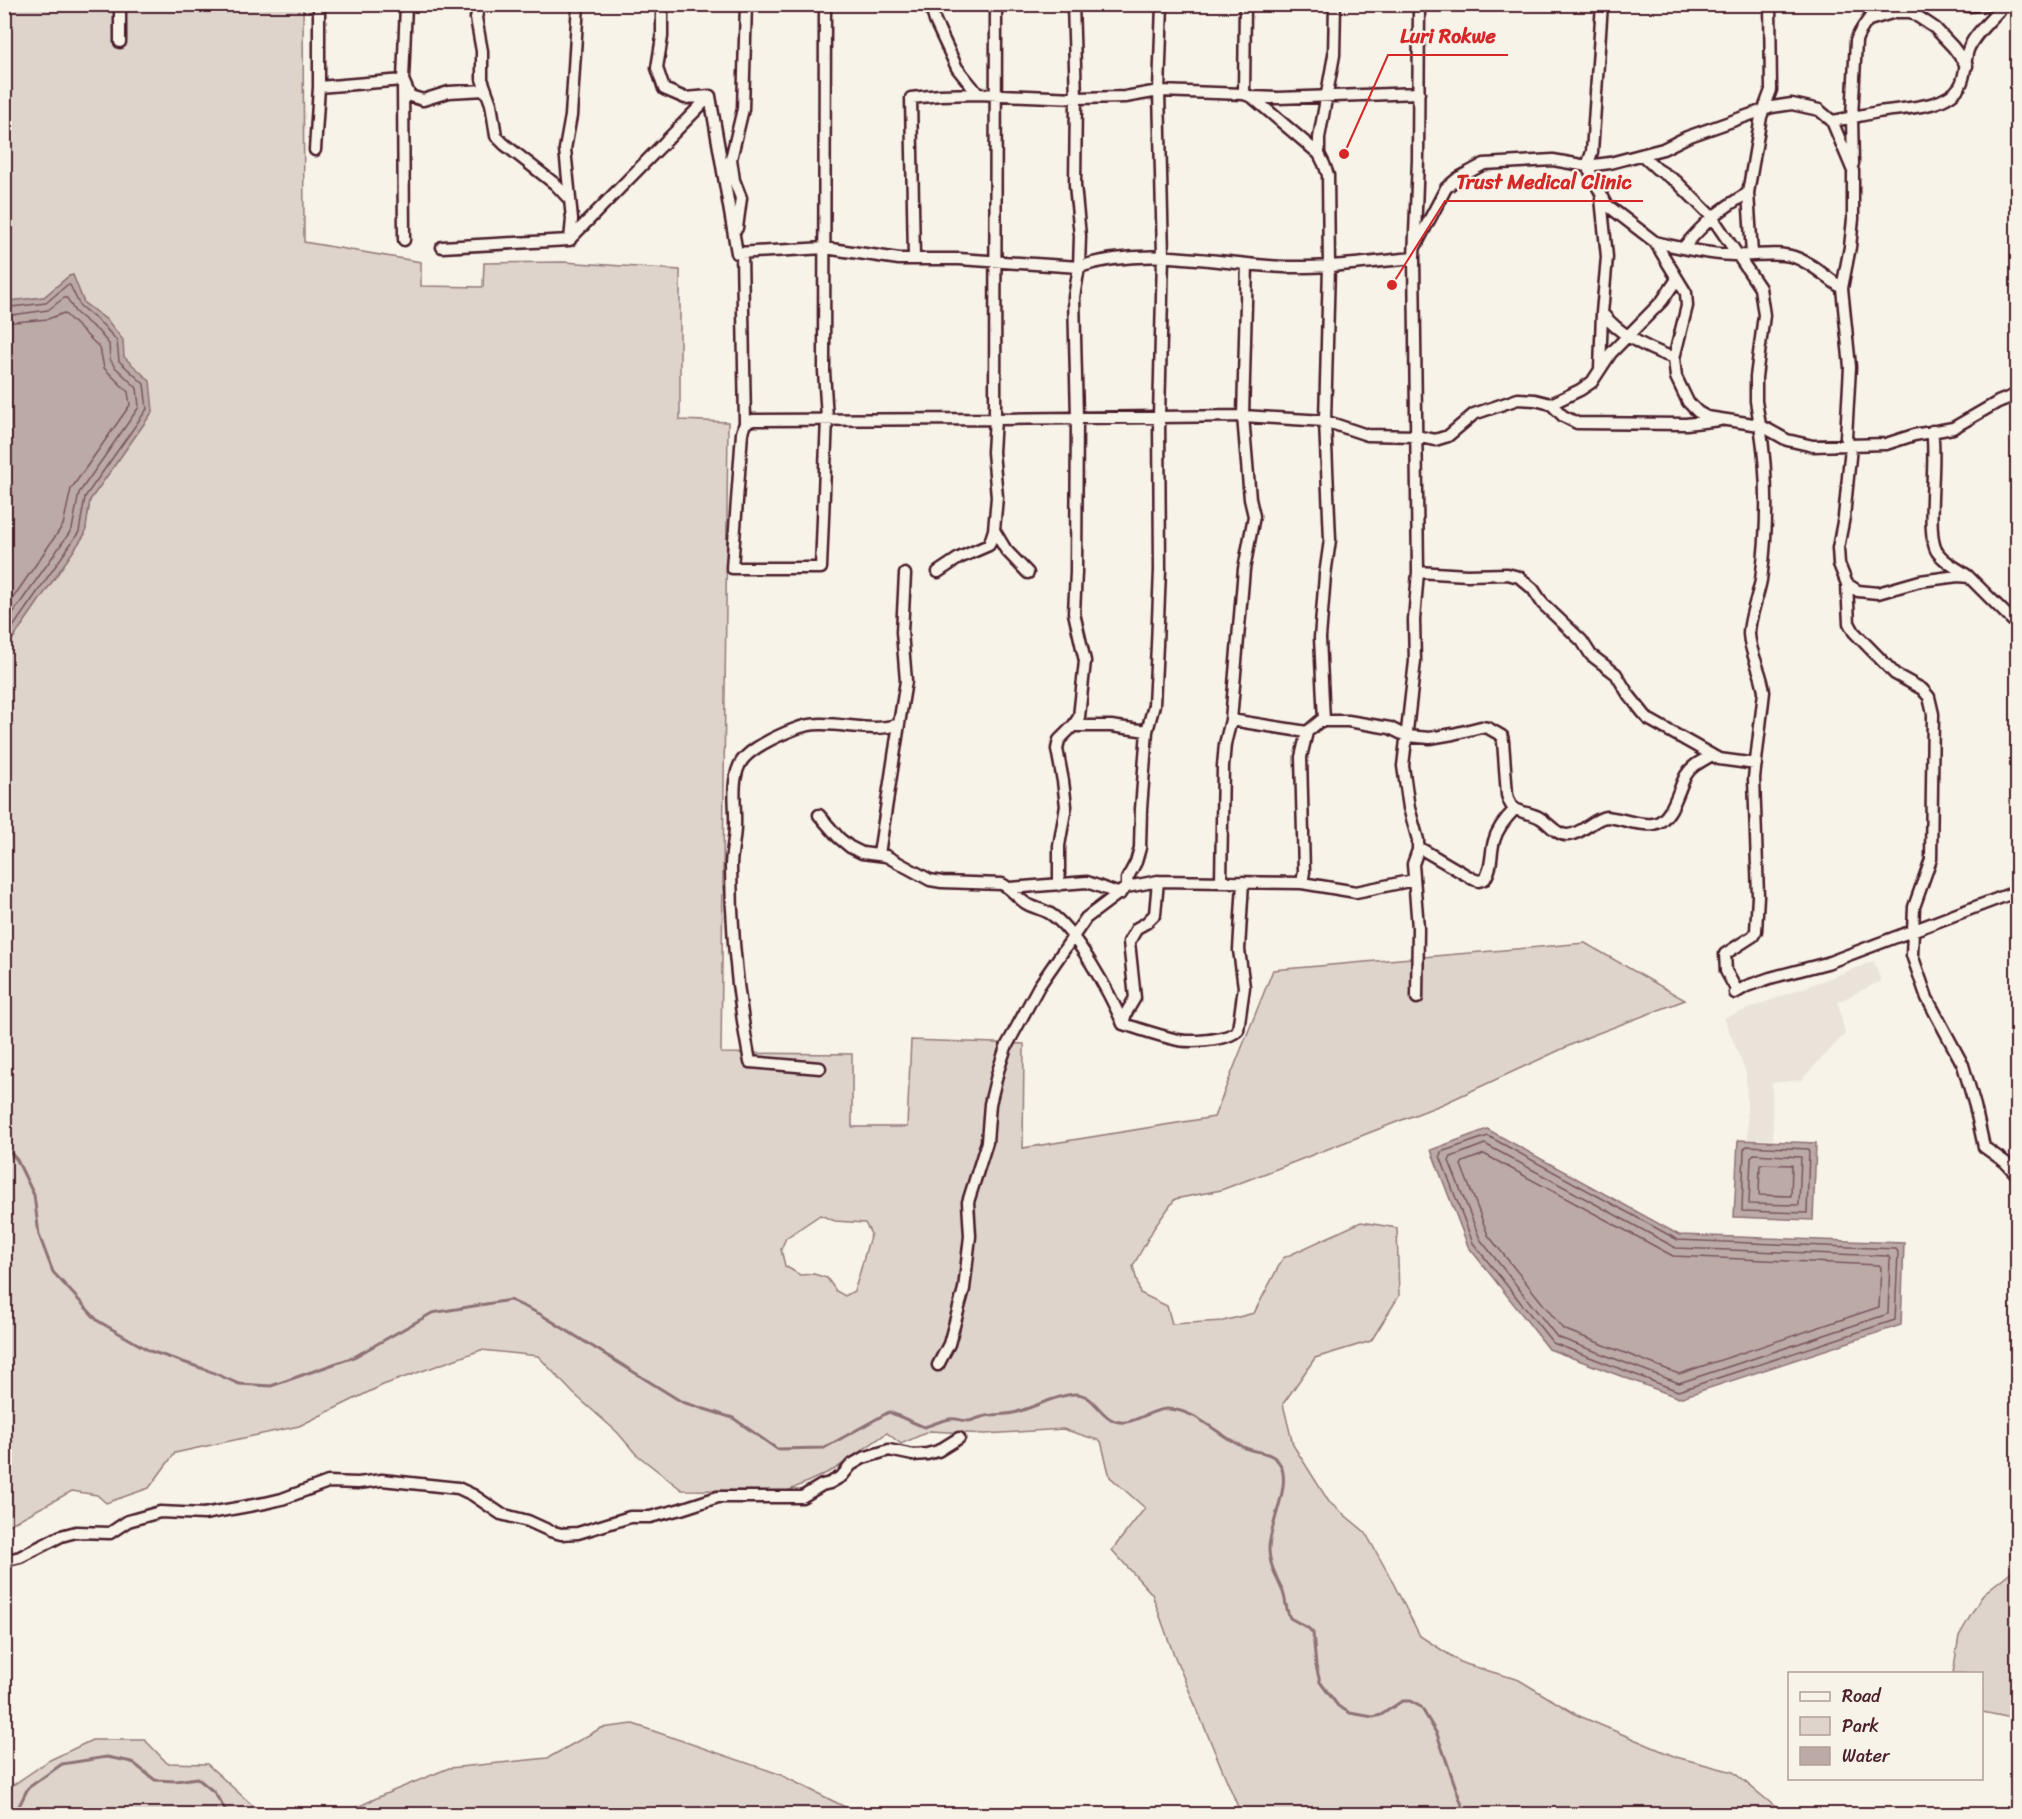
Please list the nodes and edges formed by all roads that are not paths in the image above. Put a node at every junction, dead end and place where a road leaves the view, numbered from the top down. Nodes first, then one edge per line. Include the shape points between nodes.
1 (120, 4) edge
2 (319, 4) edge
3 (406, 4) edge
4 (479, 4) edge
5 (578, 4) edge
6 (663, 4) edge
7 (746, 4) edge
8 (825, 4) edge
9 (930, 4) edge
10 (996, 4) edge
11 (1074, 4) edge
12 (1162, 4) edge
13 (1245, 4) edge
14 (1335, 4) edge
15 (1419, 4) edge
16 (1602, 4) edge
17 (1770, 4) edge
18 (1878, 4) edge
19 (1899, 4) edge
20 (1999, 5) edge
21 (1968, 6) dead end
22 (1910, 12) junction
23 (1869, 20) junction
24 (120, 42) dead end
25 (1967, 66) junction
26 (403, 80) junction
27 (319, 87) junction
28 (485, 90) junction
29 (1159, 91) junction
30 (1419, 93) junction
31 (978, 94) junction
32 (996, 95) junction
33 (710, 96) junction
34 (1248, 96) junction
35 (1326, 96) junction
36 (1076, 98) junction
37 (1763, 111) junction
38 (1852, 117) junction
39 (1832, 121) junction
40 (315, 150) dead end
41 (1318, 154) junction
42 (1642, 155) junction
43 (1587, 166) junction
44 (1853, 171) junction
45 (1748, 194) junction
46 (1601, 195) junction
47 (569, 199) junction
48 (1712, 217) junction
49 (404, 240) dead end
50 (570, 240) junction
51 (1655, 242) junction
52 (442, 247) dead end
53 (825, 248) junction
54 (1683, 248) junction
55 (740, 253) junction
56 (1415, 253) junction
57 (1752, 254) junction
58 (1163, 256) junction
59 (1737, 256) junction
60 (914, 258) junction
61 (994, 262) junction
62 (1247, 264) junction
63 (1329, 266) junction
64 (1079, 267) junction
65 (1677, 279) junction
66 (1842, 288) junction
67 (1602, 312) junction
68 (1626, 335) junction
69 (1674, 358) junction
70 (1600, 369) junction
71 (2018, 394) edge
72 (1551, 404) junction
73 (1159, 416) junction
74 (1243, 416) junction
75 (1077, 417) junction
76 (827, 418) junction
77 (995, 419) junction
78 (1720, 420) junction
79 (1325, 421) junction
80 (745, 423) junction
81 (1760, 424) junction
82 (1932, 431) junction
83 (1416, 436) junction
84 (1851, 447) junction
85 (994, 531) junction
86 (938, 572) dead end
87 (1418, 572) junction
88 (1028, 573) dead end
89 (905, 574) dead end
90 (1969, 577) junction
91 (1847, 584) junction
92 (2018, 626) edge
93 (1409, 712) junction
94 (1231, 720) junction
95 (1324, 721) junction
96 (899, 724) junction
97 (1073, 726) junction
98 (1390, 728) junction
99 (1147, 731) junction
100 (1307, 732) junction
101 (1406, 736) junction
102 (1712, 755) junction
103 (1756, 764) junction
104 (1515, 809) junction
105 (819, 815) dead end
106 (1418, 847) junction
107 (879, 854) junction
108 (1414, 879) junction
109 (1158, 881) junction
110 (1221, 881) junction
111 (1242, 882) junction
112 (1302, 883) junction
113 (1059, 885) junction
114 (1010, 888) junction
115 (1124, 891) junction
116 (2018, 891) edge
117 (1912, 930) junction
118 (1072, 936) junction
119 (1417, 998) dead end
120 (1123, 1024) junction
121 (820, 1068) dead end
122 (2018, 1176) edge
123 (938, 1365) dead end
124 (959, 1438) dead end
125 (4, 1561) edge

1 - 24 street
2 - 27 street
3 - 26 street
4 - 28 street via 476,18
5 - 47 street via 571,116 565,149
6 - 33 street via 657,68 664,89 685,98
7 - 55 street via 743,110 731,159 741,198 737,216
8 - 53 street
9 - 31 street via 957,68
10 - 32 street
11 - 36 street
12 - 29 street
13 - 34 street
14 - 35 street via 1334,55
15 - 30 street
16 - 43 street via 1592,152
17 - 37 street via 1771,90
18 - 23 street
19 - 22 street
20 - 21 street
20 - 25 street via 1971,44
22 - 23 street
22 - 25 street via 1935,28
23 - 38 street via 1856,41
25 - 38 street via 1959,88 1933,104
26 - 27 street
26 - 28 street via 410,96 423,100 449,92
26 - 49 street
27 - 40 street
28 - 47 street via 496,136
29 - 34 street
29 - 36 street via 1125,97
29 - 58 street
30 - 35 street
30 - 56 street
31 - 32 street
31 - 60 street via 911,98
32 - 36 street
32 - 61 street
33 - 50 street
33 - 55 street
34 - 35 street
34 - 41 street
35 - 41 street
36 - 64 street
37 - 39 street via 1792,104 1819,110
37 - 42 street
37 - 45 street
38 - 39 street
38 - 44 street
39 - 44 street
41 - 63 street via 1328,176
42 - 43 street
42 - 48 street
43 - 46 street
43 - 56 street via 1553,160 1484,165 1458,178 1446,188
44 - 66 street via 1853,219
45 - 48 street
45 - 57 street
46 - 51 street via 1607,205
46 - 67 street via 1606,257
47 - 50 street
48 - 54 street
48 - 59 street
50 - 52 street
51 - 54 street
51 - 65 street
53 - 55 street
53 - 60 street
53 - 76 street
54 - 59 street
55 - 80 street
56 - 63 street
56 - 83 street
57 - 59 street
57 - 66 street via 1795,257
58 - 62 street
58 - 64 street via 1131,256
58 - 73 street
59 - 81 street via 1760,288 1763,301 1756,377
60 - 61 street
61 - 64 street
61 - 77 street
62 - 63 street
62 - 74 street
63 - 79 street
64 - 75 street via 1074,297
65 - 68 street via 1662,301
65 - 69 street via 1686,293 1687,306
66 - 84 street via 1850,367 1846,437
67 - 68 street via 1611,325
67 - 70 street
68 - 69 street
68 - 70 street
69 - 78 street via 1676,377 1688,402 1698,412
70 - 72 street via 1586,387
71 - 82 street via 1953,429
72 - 78 street via 1578,423 1686,424
72 - 83 street via 1518,399 1474,414 1448,436 1435,440
73 - 74 street
73 - 75 street
73 - 99 street via 1160,570 1154,705
74 - 79 street
74 - 94 street via 1254,516 1244,569
75 - 77 street
75 - 97 street via 1074,613 1085,661 1078,717
76 - 77 street
76 - 80 street
76 - 80 street via 821,568 732,568
77 - 85 street
78 - 81 street
79 - 83 street via 1367,435
79 - 95 street via 1330,540 1320,638
81 - 84 street via 1788,440 1813,446
81 - 103 street via 1766,462 1765,540 1749,636 1764,692
82 - 84 street via 1886,444
82 - 90 street via 1933,544 1937,553
83 - 87 street
84 - 91 street via 1838,548
85 - 86 street via 985,548
85 - 88 street
87 - 93 street
87 - 102 street via 1519,577 1592,655 1616,674 1648,719
89 - 96 street via 902,633 906,681
90 - 91 street via 1920,581 1878,593 1858,591
90 - 92 street
91 - 117 street via 1849,622 1854,632 1895,674 1922,689 1929,697 1933,714 1931,859 1914,907
93 - 98 street
93 - 101 street
94 - 100 street
94 - 110 street via 1223,766
95 - 98 street
95 - 100 street
96 - 107 street
96 - 121 street via 885,728 818,724 797,727 753,751 739,764 736,775 731,888 738,985 750,1062
97 - 99 street
97 - 113 street via 1059,740 1057,749 1066,806 1059,846
98 - 101 street
99 - 115 street via 1140,848
100 - 112 street via 1301,757
101 - 104 street via 1430,738 1481,727 1498,732 1505,752 1507,795
101 - 106 street via 1402,766
102 - 103 street
102 - 104 street via 1686,775 1674,803 1656,824 1606,817 1575,834 1563,835 1540,818
103 - 117 street via 1756,931 1725,954 1726,971 1736,992
104 - 106 street via 1494,839 1492,865 1485,879 1473,879
105 - 107 street via 850,847 862,853
106 - 108 street
107 - 114 street via 930,880 1002,884
108 - 112 street via 1356,892
108 - 119 street
109 - 110 street
109 - 115 street
109 - 120 street via 1155,914 1137,928 1129,942 1135,998
110 - 111 street
111 - 112 street
111 - 120 street via 1239,950 1244,987 1235,1034 1222,1039 1176,1040
113 - 114 street
113 - 115 street via 1088,882
114 - 118 street via 1027,904 1050,913
115 - 118 street via 1086,918
116 - 117 street
117 - 122 street via 1915,966 1927,998 1963,1065 1984,1147
118 - 120 street via 1109,993
118 - 123 street via 1014,1031 998,1071 987,1142 968,1202 970,1236 964,1288 949,1344
124 - 125 street via 927,1454 889,1450 863,1458 842,1476 802,1497 718,1497 650,1516 630,1516 578,1533 561,1534 501,1514 458,1488 382,1480 328,1482 265,1503 204,1514 160,1512 128,1521 110,1533 76,1532

